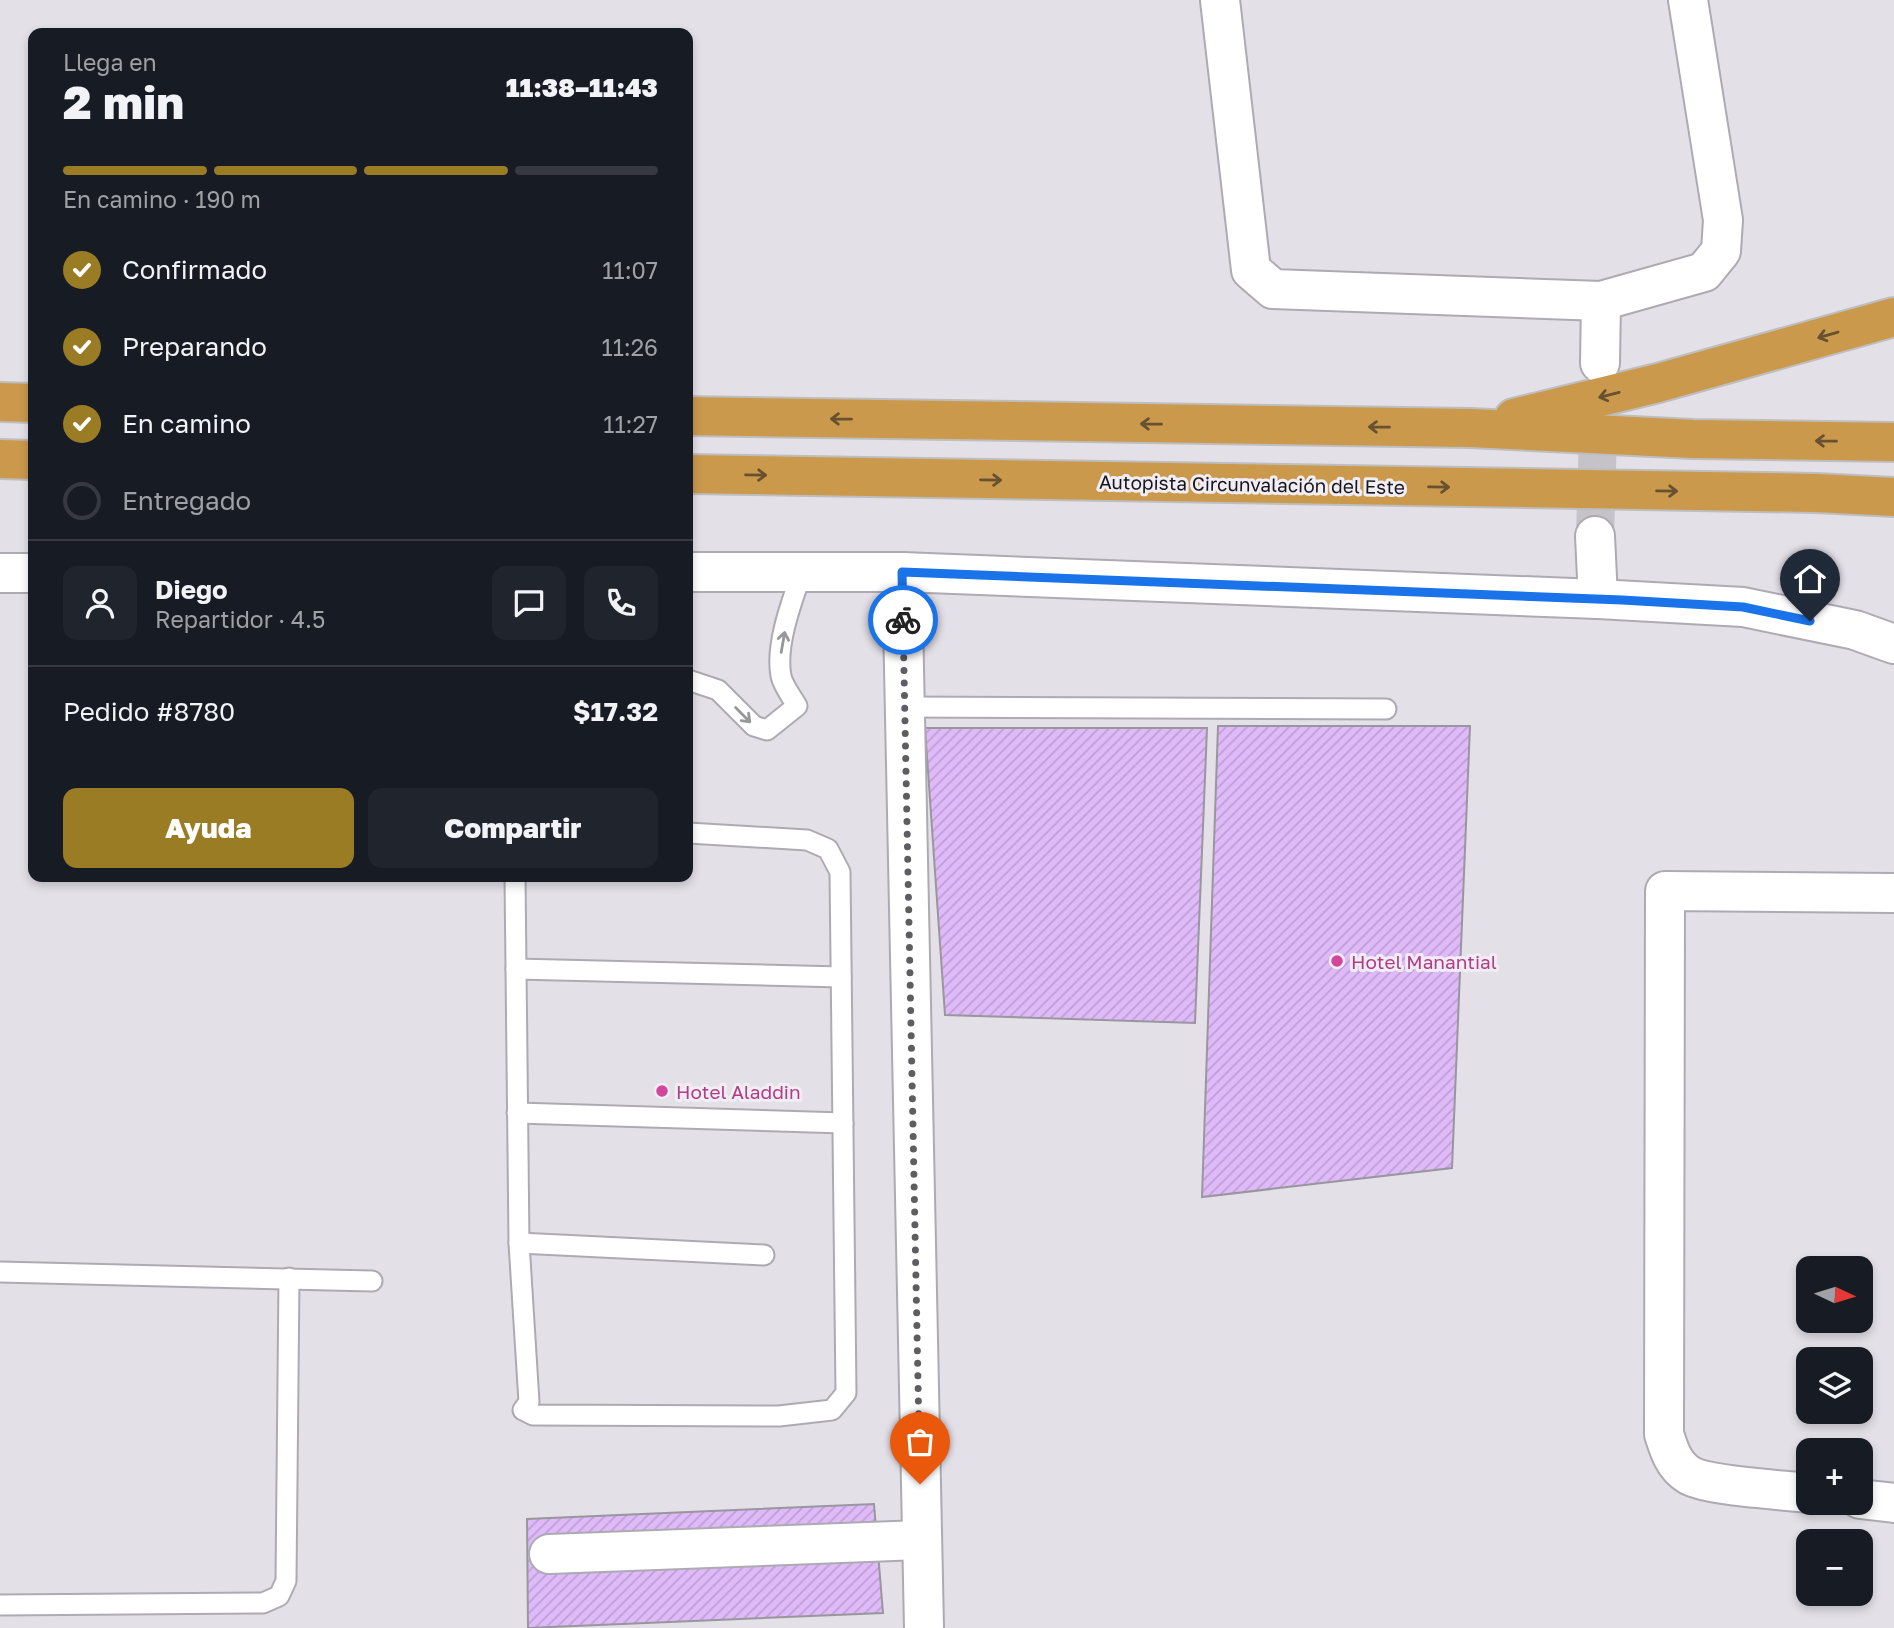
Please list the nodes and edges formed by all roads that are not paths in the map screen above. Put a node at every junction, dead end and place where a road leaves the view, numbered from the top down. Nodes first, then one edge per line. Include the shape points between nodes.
1 (1220, 0) edge
2 (1688, 0) edge
3 (1601, 301) junction
4 (1894, 317) edge
5 (1600, 363) tunnel mouth
6 (0, 402) edge
7 (28, 403) edge
8 (693, 416) edge
9 (1471, 428) junction
10 (1894, 442) edge
11 (0, 459) edge
12 (28, 460) edge
13 (693, 474) edge
14 (1817, 493) junction
15 (1894, 496) edge
16 (1894, 518) edge
17 (1595, 536) tunnel mouth
18 (693, 572) edge
19 (802, 572) junction
20 (902, 572) junction
21 (0, 573) edge
22 (28, 573) edge
23 (1598, 599) junction
24 (1894, 644) edge
25 (693, 682) edge
26 (904, 707) junction
27 (1386, 709) dead end
28 (693, 833) edge
29 (514, 882) edge
30 (1894, 893) edge
31 (516, 969) junction
32 (841, 977) junction
33 (517, 1113) junction
34 (843, 1123) junction
35 (519, 1243) junction
36 (764, 1255) dead end
37 (0, 1272) edge
38 (289, 1278) junction
39 (372, 1281) dead end
40 (1796, 1491) edge
41 (1873, 1501) edge
42 (1894, 1503) edge
43 (921, 1540) junction
44 (550, 1554) dead end
45 (0, 1605) edge
46 (924, 1628) edge

1 - 3 street via 1251,270 1273,289
2 - 3 street via 1723,220 1721,251 1704,272
3 - 5 street
4 -> 9 highway via 1658,383
6 - 7 highway
9 -> 8 highway
10 -> 9 highway via 1693,439
11 - 12 highway
13 -> 14 highway, Autopista Circunvalación del Este
14 - 15 highway, Autopista Circunvalación del Este
14 - 16 highway
17 - 23 street
18 - 19 street
19 - 20 street
25 -> 19 lane via 718,690 754,726 767,730 797,706 781,678 781,652
20 - 23 street
20 - 26 street
21 - 22 street
23 - 24 street via 1743,607 1855,630
26 - 27 lane
26 - 43 street
28 - 32 lane via 807,840 828,849 839,872
29 - 31 lane
30 - 40 street via 1665,891 1664,1434 1672,1459 1689,1475
31 - 32 lane
31 - 33 lane
32 - 34 lane
33 - 34 lane
33 - 35 lane
34 - 35 lane via 846,1393 832,1410 779,1416 533,1415 523,1410 529,1402
35 - 36 lane
37 - 38 lane
38 - 39 lane
38 - 45 lane via 286,1581 279,1596 263,1603
41 - 42 street
43 - 44 street
43 - 46 street

